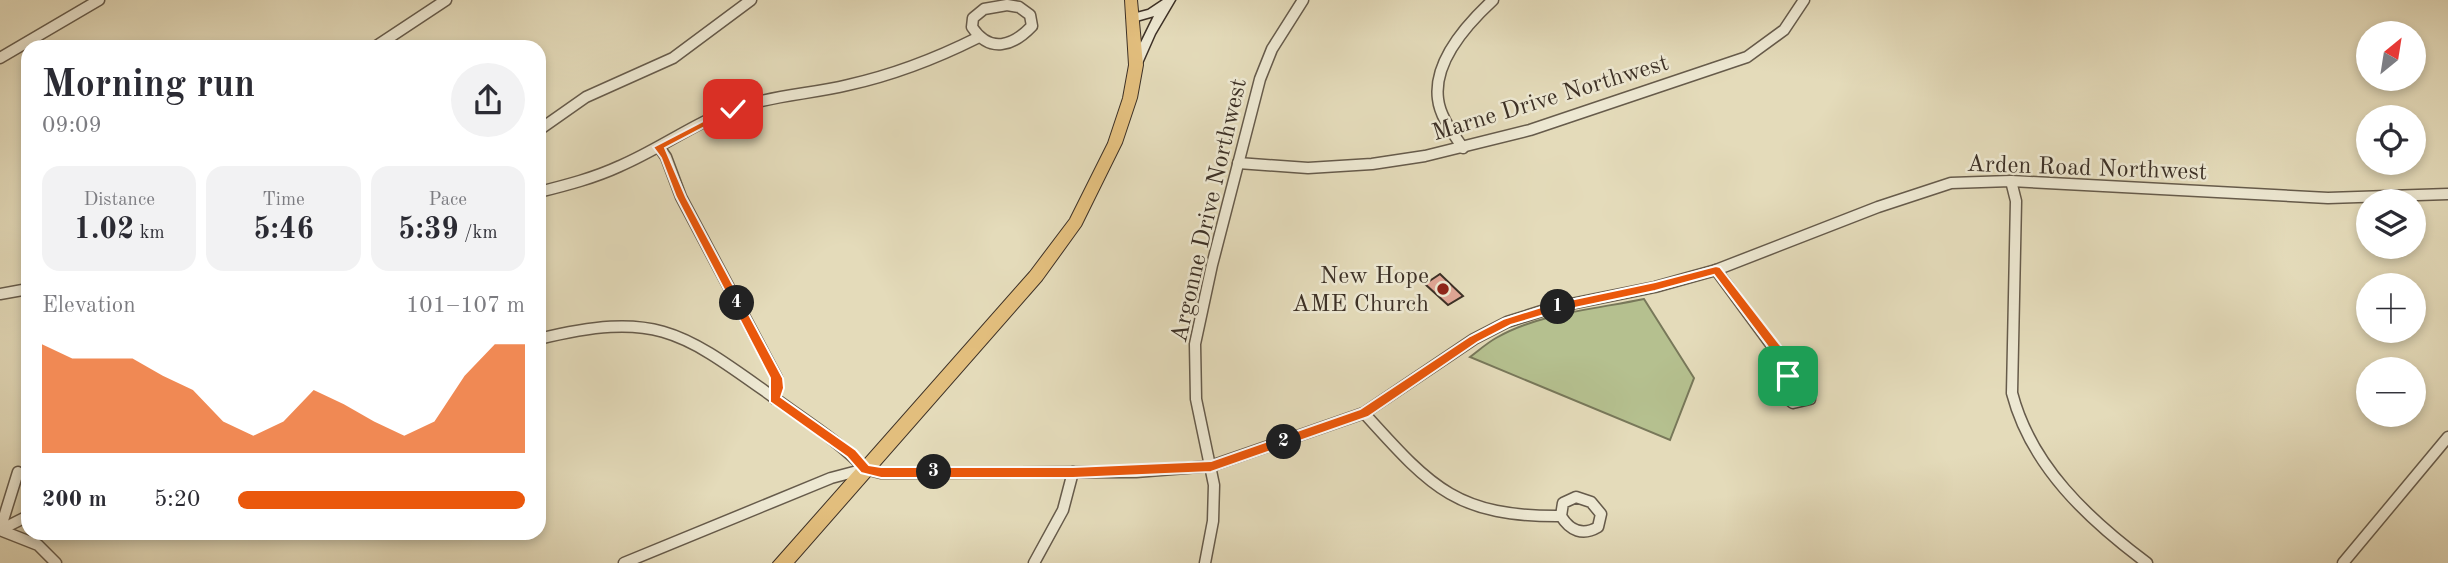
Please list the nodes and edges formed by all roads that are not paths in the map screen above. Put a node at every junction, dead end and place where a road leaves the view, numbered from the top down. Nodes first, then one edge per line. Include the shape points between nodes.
1 (99, 0) edge
2 (446, 0) edge
3 (751, 0) edge
4 (1130, 0) edge
5 (1303, 0) edge
6 (1493, 0) edge
7 (1804, 0) edge
8 (1168, 1) edge
9 (1160, 15) junction
10 (1134, 20) junction
11 (977, 38) junction
12 (31, 40) edge
13 (385, 40) edge
14 (21, 46) edge
15 (0, 58) edge
16 (1136, 65) junction
17 (546, 125) edge
18 (659, 147) junction
19 (1463, 148) junction
20 (1238, 163) junction
21 (2011, 181) junction
22 (546, 190) edge
23 (2448, 194) edge
24 (1716, 270) junction
25 (21, 290) edge
26 (0, 294) edge
27 (546, 338) edge
28 (1795, 377) dead end
29 (775, 399) junction
30 (1364, 413) junction
31 (2448, 437) edge
32 (1211, 466) junction
33 (865, 469) junction
34 (18, 472) dead end
35 (1073, 472) junction
36 (1560, 516) dead end
37 (21, 520) edge
38 (0, 530) edge
39 (21, 536) edge
40 (30, 540) edge
41 (2123, 548) junction
42 (56, 563) edge
43 (624, 563) edge
44 (782, 563) edge
45 (1034, 563) edge
46 (1205, 563) edge
47 (2140, 563) edge
48 (2147, 563) edge
49 (2343, 563) edge

1 - 12 street
2 - 13 street
3 - 17 street via 681,52 586,97
4 - 10 main road
5 - 20 street, Argonne Drive Northwest via 1265,64
6 - 19 street via 1469,24 1445,62 1438,83 1442,113
7 - 19 street, Marne Drive Northwest via 1788,29 1776,40 1736,62
8 - 9 street
8 - 10 street
9 - 10 street via 1149,21
9 - 16 street
10 - 16 main road
11 - 11 street via 1010,43 1027,34 1032,19 1019,7 990,7 971,23
11 - 18 street via 893,74 736,108
14 - 15 street
16 - 33 main road via 1115,143 1062,242
18 - 22 street via 602,174
18 - 29 street via 776,378
19 - 20 street, Marne Drive Northwest via 1320,168
20 - 32 street, Argonne Drive Northwest via 1195,344 1196,399
21 - 23 street, Arden Road Northwest via 2328,198
21 - 24 street, Arden Road Northwest via 1971,181 1933,188
21 - 41 street via 2016,201 2014,409 2055,477
24 - 28 street
24 - 30 street, Arden Road Northwest via 1507,322
25 - 26 street
27 - 29 street via 614,326 664,331 712,354
29 - 33 street via 852,453
30 - 32 street, Arden Road Northwest
30 - 36 street via 1420,475 1448,496 1493,513
31 - 49 street
32 - 35 street, Arden Road Northwest
32 - 46 street, Argonne Drive Northwest via 1214,504
33 - 35 street, Arden Road Northwest via 881,473
33 - 43 street, Arden Road Northwest via 802,489
33 - 44 main road
34 - 38 street
35 - 45 street via 1063,510
37 - 38 street
38 - 39 street
40 - 42 street
41 - 47 street
41 - 48 street

